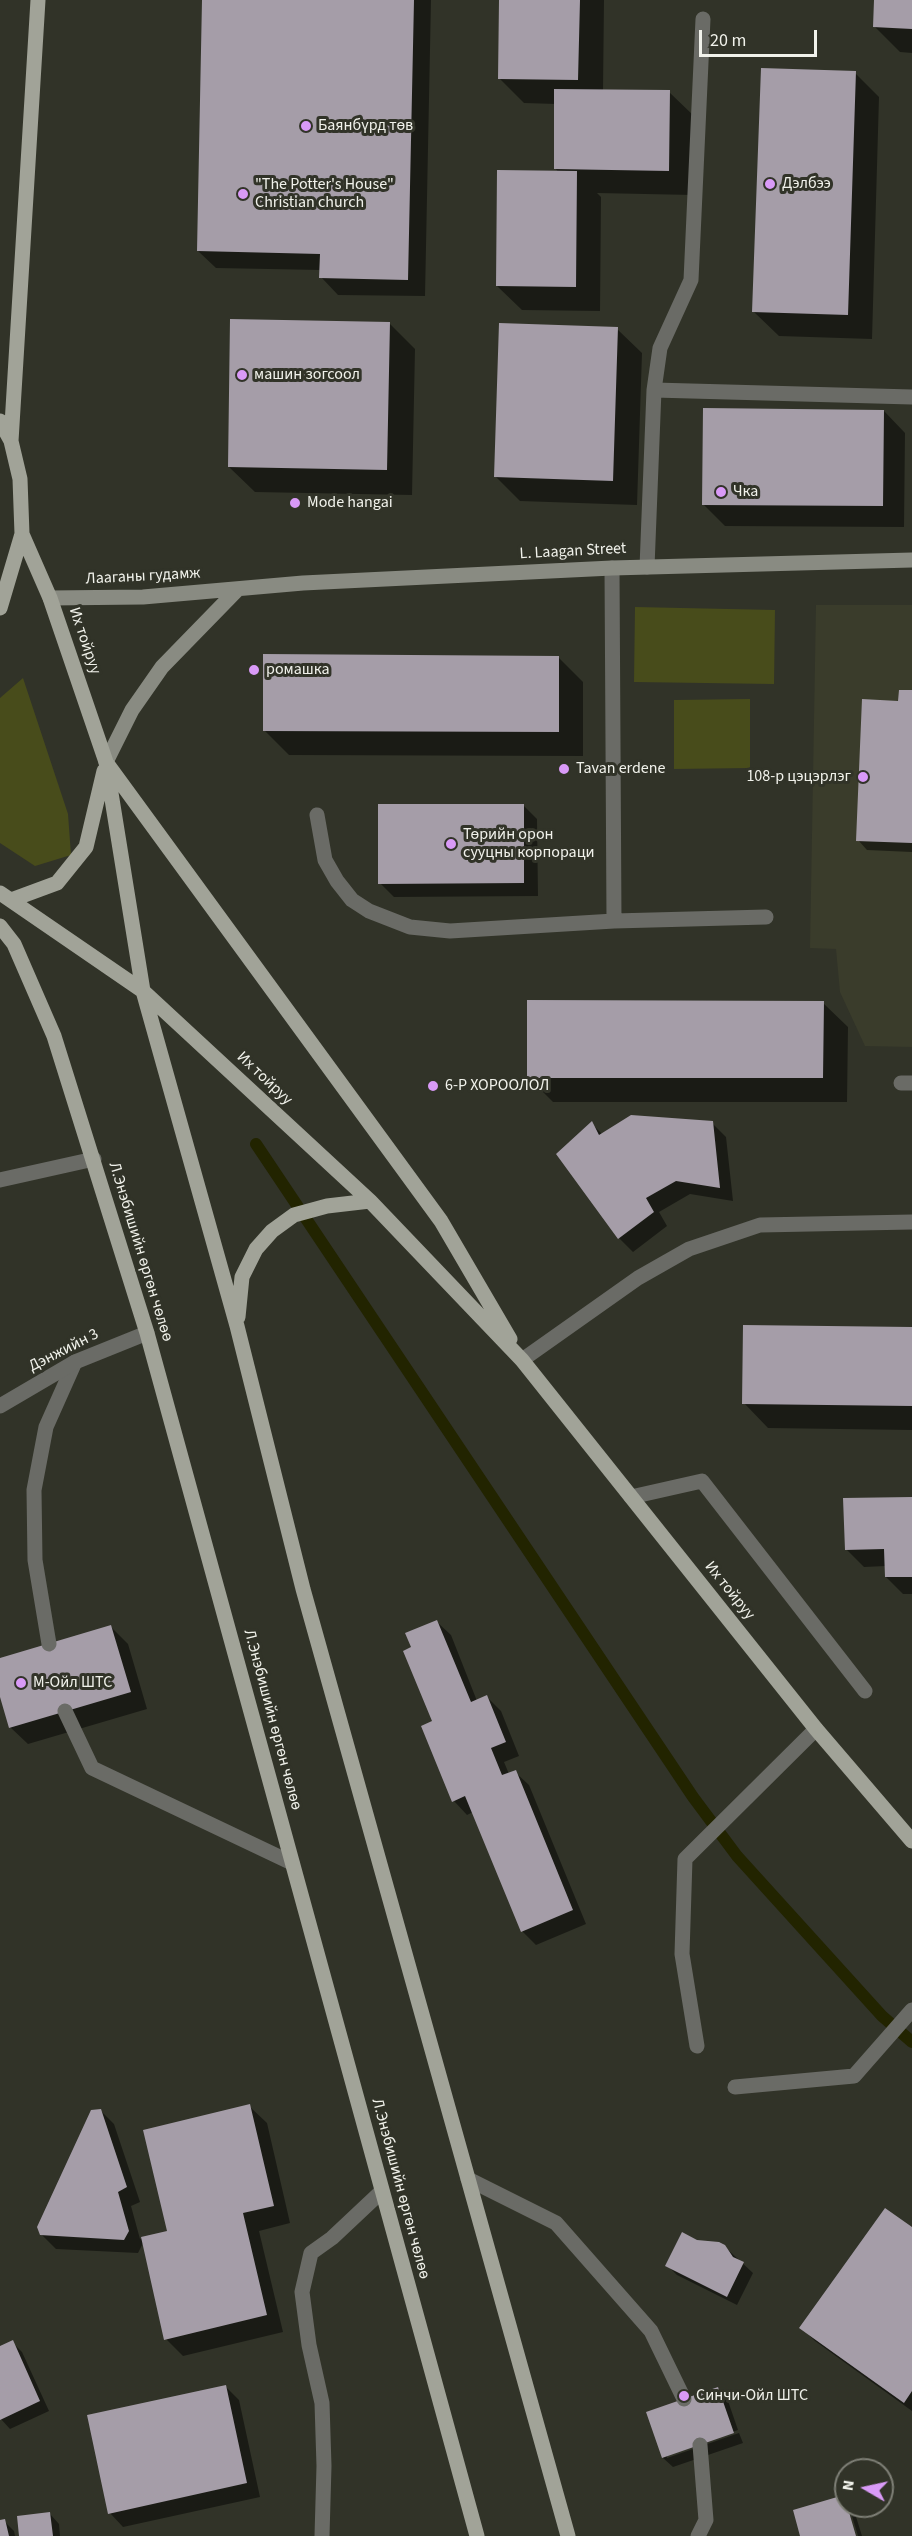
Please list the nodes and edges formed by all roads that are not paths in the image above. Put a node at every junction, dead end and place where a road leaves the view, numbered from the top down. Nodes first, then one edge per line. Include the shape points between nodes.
1 (38, 0) edge
2 (703, 19) dead end
3 (654, 390) junction
4 (912, 397) edge
5 (0, 421) edge
6 (11, 441) junction
7 (22, 534) junction
8 (912, 560) edge
9 (646, 567) junction
10 (612, 568) junction
11 (237, 590) junction
12 (50, 598) junction
13 (0, 608) edge
14 (106, 762) junction
15 (317, 815) dead end
16 (6, 896) edge
17 (766, 917) dead end
18 (614, 921) junction
19 (0, 926) edge
20 (143, 991) junction
21 (94, 1160) junction
22 (0, 1180) edge
23 (370, 1201) junction
24 (912, 1222) edge
25 (237, 1326) junction
26 (147, 1333) junction
27 (522, 1360) junction
28 (75, 1362) junction
29 (0, 1406) edge
30 (631, 1497) junction
31 (49, 1644) dead end
32 (865, 1691) dead end
33 (65, 1711) dead end
34 (816, 1729) junction
35 (912, 1842) edge
36 (292, 1863) junction
37 (912, 2010) edge
38 (697, 2046) dead end
39 (735, 2087) dead end
40 (468, 2180) junction
41 (382, 2191) junction
42 (684, 2399) dead end
43 (700, 2445) dead end
44 (322, 2536) edge
45 (477, 2536) edge
46 (568, 2536) edge
47 (698, 2536) edge

1 - 6 main road
2 - 3 street via 691,280 660,348
3 - 4 street
3 - 9 street
5 - 6 main road
6 - 7 main road via 20,479
7 - 12 main road, Их тойруу
7 - 13 main road
8 - 9 main road, L. Laagan Street
9 - 10 main road, L. Laagan Street
10 - 11 main road, L. Laagan Street via 303,583
10 - 18 street
11 - 12 main road, Лааганы гудамж via 144,597
11 - 14 main road via 162,667 132,710
12 - 14 main road, Их тойруу
14 - 16 main road via 86,847 57,883
14 - 20 main road, Их тойруу
14 - 27 main road, Их тойруу via 441,1221
15 - 18 street via 324,860 337,881 352,900 392,922 450,931
16 - 20 main road
17 - 18 street
19 - 21 main road, Л.Энэбишийн өргөн чөлөө via 14,944 45,1014
20 - 23 main road, Их тойруу
20 - 25 main road
21 - 22 street
21 - 26 main road, Л.Энэбишийн өргөн чөлөө
23 - 25 main road via 294,1215 272,1231 255,1249 242,1277
23 - 27 main road, Их тойруу
24 - 27 street via 760,1225 689,1249 638,1278
25 - 40 main road via 303,1589
26 - 28 street, Дэнжийн 3
26 - 36 main road, Л.Энэбишийн өргөн чөлөө
27 - 30 main road, Их тойруу
28 - 29 street, Дэнжийн 3
28 - 31 street via 46,1427 34,1490 35,1560
30 - 32 street via 702,1481
30 - 34 main road, Их тойруу
33 - 36 street via 92,1768
34 - 35 main road, Их тойруу
34 - 38 street via 685,1859 682,1954
36 - 41 main road, Л.Энэбишийн өргөн чөлөө
37 - 39 street via 854,2076
40 - 42 street via 556,2223 651,2331
40 - 46 main road
41 - 44 street via 311,2253 302,2292 322,2403
41 - 45 main road, Л.Энэбишийн өргөн чөлөө
43 - 47 street via 706,2520

